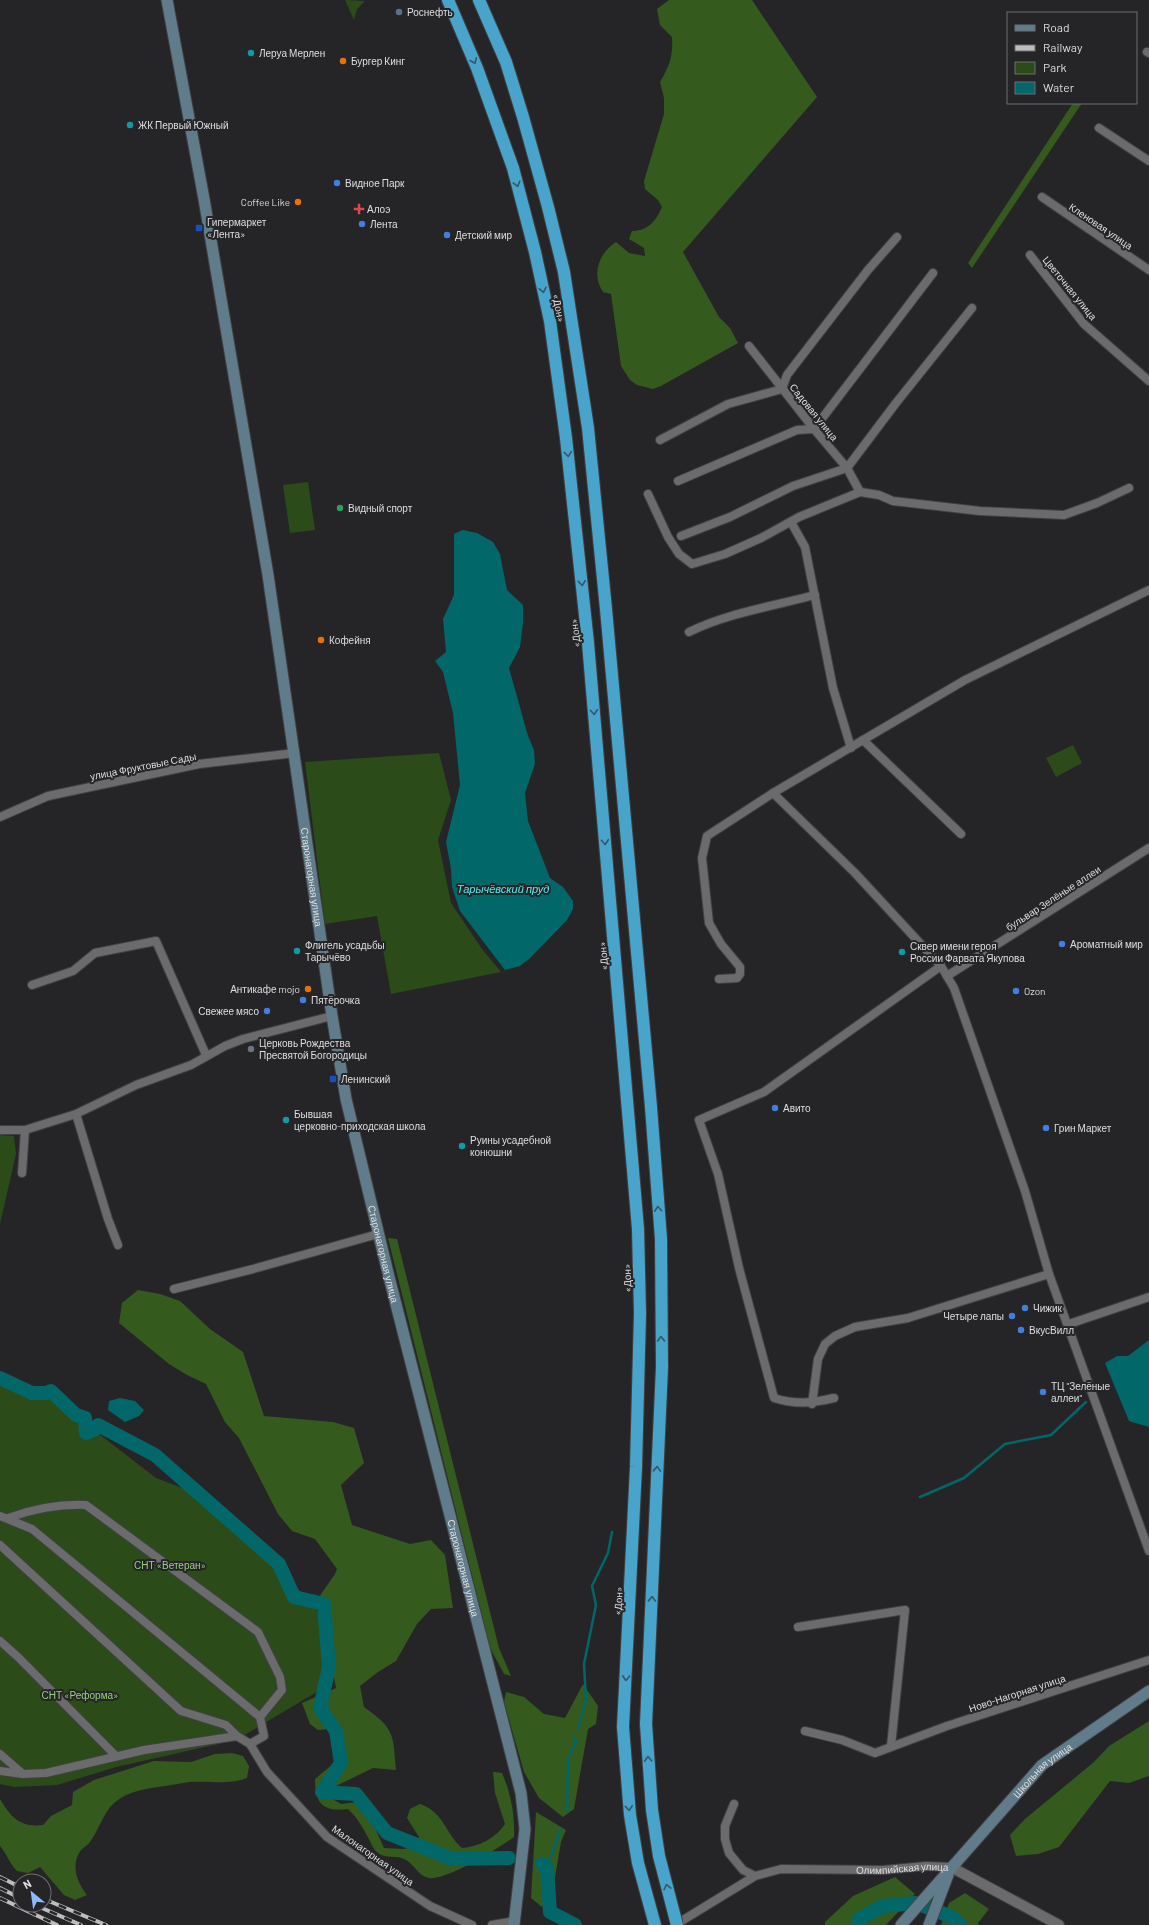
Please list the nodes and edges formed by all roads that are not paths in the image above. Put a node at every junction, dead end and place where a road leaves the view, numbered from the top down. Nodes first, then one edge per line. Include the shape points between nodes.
1 (448, 0) edge
2 (479, 0) edge
3 (167, 1) edge
4 (1099, 128) dead end
5 (1149, 161) edge
6 (1042, 198) dead end
7 (896, 237) dead end
8 (1030, 255) dead end
9 (1149, 270) edge
10 (933, 273) dead end
11 (972, 308) dead end
12 (749, 346) dead end
13 (1149, 381) edge
14 (782, 389) junction
15 (814, 430) junction
16 (660, 440) dead end
17 (847, 468) junction
18 (678, 481) dead end
19 (1130, 488) dead end
20 (860, 492) junction
21 (648, 494) dead end
22 (792, 522) junction
23 (681, 536) dead end
24 (1149, 590) edge
25 (815, 595) junction
26 (689, 632) dead end
27 (863, 740) junction
28 (851, 748) junction
29 (295, 753) junction
30 (773, 793) junction
31 (0, 817) edge
32 (961, 834) dead end
33 (1149, 848) edge
34 (941, 966) junction
35 (948, 976) junction
36 (719, 979) dead end
37 (32, 985) dead end
38 (332, 1016) junction
39 (206, 1055) junction
40 (76, 1114) junction
41 (0, 1130) edge
42 (25, 1130) junction
43 (22, 1173) dead end
44 (378, 1234) junction
45 (118, 1245) dead end
46 (1049, 1274) junction
47 (174, 1289) dead end
48 (1149, 1297) edge
49 (1068, 1324) junction
50 (834, 1398) dead end
51 (812, 1404) junction
52 (4, 1517) edge
53 (0, 1545) edge
54 (1149, 1550) edge
55 (798, 1627) dead end
56 (0, 1641) edge
57 (1149, 1660) edge
58 (1149, 1692) edge
59 (260, 1717) junction
60 (805, 1731) dead end
61 (237, 1736) junction
62 (250, 1744) junction
63 (891, 1746) junction
64 (0, 1754) edge
65 (116, 1756) junction
66 (0, 1771) edge
67 (23, 1774) junction
68 (734, 1804) dead end
69 (951, 1868) junction
70 (755, 1876) junction
71 (514, 1923) edge
72 (902, 1923) edge
73 (472, 1925) edge
74 (492, 1925) edge
75 (655, 1925) edge
76 (676, 1925) edge
77 (929, 1925) edge
78 (1059, 1925) edge

1 -> 75 highway, «Дон» via 477,68 513,168 550,321 566,438 588,643 638,1244 640,1313 636,1466 623,1727 630,1815 638,1863
76 -> 2 highway, «Дон», bridge via 659,1856 652,1810 646,1724 662,1367 661,1239 588,428 564,272 548,206 506,62
3 - 29 main road, Старонагорная улица via 268,575
4 - 5 street
6 - 9 street, Кленовая улица
7 - 14 street via 787,375
8 - 13 street, Цветочная улица via 1084,324
10 - 15 street
11 - 17 street
12 - 14 street, Садовая улица
14 - 15 street, Садовая улица
14 - 16 street via 728,404
15 - 17 street, Садовая улица
15 - 18 street via 797,430
17 - 20 street, Садовая улица
17 - 23 street via 793,486 730,517
19 - 20 street via 1064,515 980,511 893,501 879,495
20 - 22 street via 798,517
21 - 22 street via 668,537 679,554 692,564 725,554
22 - 25 street via 806,547
24 - 27 street via 965,680
25 - 26 street via 700,626
25 - 28 street via 833,688
27 - 28 street
27 - 32 street
28 - 30 street
29 - 31 street, улица Фруктовые Сады via 199,764 48,796
29 - 38 main road, Старонагорная улица
30 - 34 street via 855,873
30 - 36 street via 707,836 702,858 709,923 721,944 740,967 737,978
33 - 35 street, бульвар Зелёные аллеи
34 - 35 street
34 - 51 street via 764,1092 699,1120 718,1174 739,1268 774,1398 786,1402
35 - 46 street via 1025,1191
37 - 39 street via 72,971 95,953 156,941
38 - 39 street via 243,1039
38 - 44 main road, Старонагорная улица via 353,1133
39 - 40 street via 191,1065 136,1085
40 - 42 street
40 - 45 street
41 - 42 street
42 - 43 street
44 - 47 street
44 - 71 main road, Старонагорная улица via 521,1793 525,1829
46 - 49 street
46 - 51 street via 908,1318 855,1327 835,1336 825,1344 818,1359
48 - 49 street
49 - 54 street
50 - 51 street
52 - 59 street via 32,1529
52 - 59 street via 68,1505 86,1505 258,1632 280,1677 282,1690
53 - 61 street via 181,1711 226,1725
55 - 63 street via 904,1610
56 - 65 street
57 - 63 street, Ново-Нагорная улица
58 - 69 main road, Школьная улица via 1042,1765
59 - 62 street via 264,1736
60 - 63 street, Ново-Нагорная улица via 842,1740 875,1753
61 - 62 street
61 - 65 street
62 - 73 street, Малонагорная улица via 267,1772 327,1837 430,1906
64 - 67 street
65 - 67 street via 46,1773
66 - 67 street
68 - 70 street via 725,1826 725,1839 729,1852 743,1870
69 - 70 street, Олимпийская улица via 926,1866 883,1870 781,1869
69 - 72 main road, Школьная улица
69 - 77 main road
69 - 78 street, Олимпийская улица
70 - 76 street, Олимпийская улица
71 - 74 street

